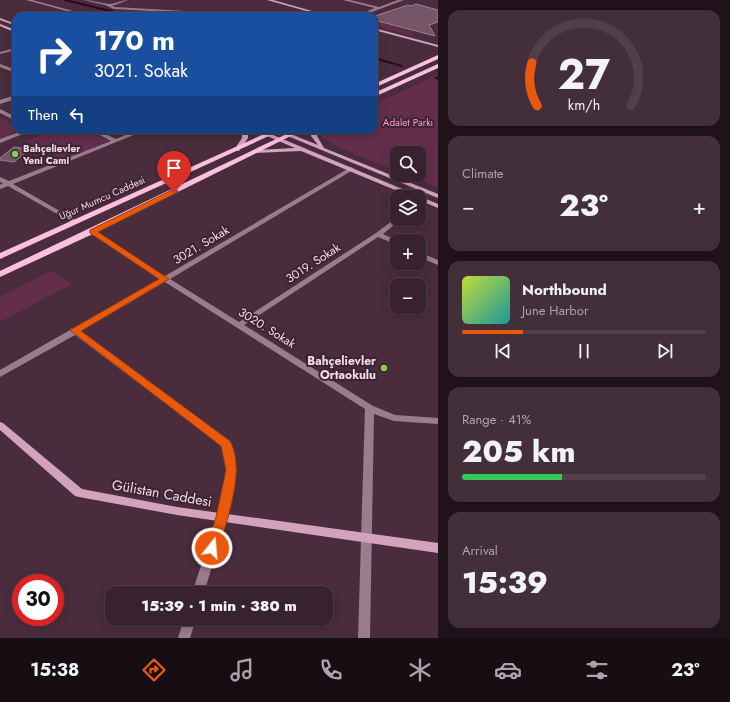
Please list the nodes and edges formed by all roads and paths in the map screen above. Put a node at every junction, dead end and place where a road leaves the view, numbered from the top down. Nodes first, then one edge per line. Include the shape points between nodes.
1 (28, 0) edge
2 (85, 0) edge
3 (126, 0) edge
4 (269, 0) edge
5 (345, 0) edge
6 (390, 0) edge
7 (402, 0) edge
8 (397, 2) junction
9 (110, 5) junction
10 (378, 8) junction
11 (74, 12) edge
12 (186, 12) edge
13 (313, 12) edge
14 (368, 12) edge
15 (0, 19) edge
16 (12, 24) edge
17 (0, 25) edge
18 (378, 29) edge
19 (12, 30) edge
20 (438, 46) edge
21 (12, 50) edge
22 (0, 53) edge
23 (438, 57) edge
24 (0, 65) edge
25 (438, 66) edge
26 (12, 70) edge
27 (378, 84) edge
28 (378, 93) edge
29 (12, 98) edge
30 (0, 102) edge
31 (0, 111) edge
32 (12, 117) edge
33 (19, 134) edge
34 (102, 134) edge
35 (133, 134) edge
36 (244, 134) edge
37 (314, 134) edge
38 (268, 135) joint
39 (290, 135) joint
40 (280, 140) junction
41 (0, 141) edge
42 (116, 141) junction
43 (324, 149) junction
44 (237, 150) junction
45 (256, 152) junction
46 (309, 152) junction
47 (350, 169) junction
48 (0, 179) edge
49 (8, 184) junction
50 (0, 187) edge
51 (397, 190) edge
52 (438, 196) edge
53 (426, 202) edge
54 (438, 206) edge
55 (75, 222) junction
56 (390, 225) edge
57 (92, 231) junction
58 (378, 234) junction
59 (390, 240) edge
60 (0, 256) edge
61 (426, 257) edge
62 (438, 263) edge
63 (0, 274) edge
64 (165, 279) junction
65 (239, 325) junction
66 (74, 330) junction
67 (0, 374) edge
68 (370, 408) junction
69 (438, 422) edge
70 (0, 425) edge
71 (222, 517) junction
72 (367, 538) junction
73 (438, 548) edge
74 (200, 586) edge
75 (188, 626) edge
76 (184, 638) edge
77 (364, 638) edge

1 - 11 street
2 - 9 street
3 - 9 street
4 - 13 street
5 - 10 street
6 - 8 street
7 - 8 street
8 - 10 street
9 - 12 street via 114,8
10 - 14 street
15 - 16 street
17 - 19 street
18 - 20 street
21 - 22 street
23 - 27 main road
24 - 26 street
25 - 28 main road
29 - 30 street
31 - 32 street
33 - 41 street
34 - 42 street
35 - 42 street
36 - 44 street
37 - 43 street
38 - 40 street
38 - 44 main road, Uğur Mumcu Caddesi
39 - 40 main road
39 - 43 street
40 - 45 main road
40 - 46 street
42 - 49 street
43 - 52 street
44 - 55 main road, Uğur Mumcu Caddesi
45 - 46 street
45 - 57 main road
46 - 47 street
47 - 51 street
47 - 64 street, 3021. Sokak
48 - 49 street
49 - 50 street
49 - 55 street
53 - 54 street
55 - 60 main road, Uğur Mumcu Caddesi
56 - 58 street, 3019. Sokak
57 - 63 main road
57 - 64 street, 3020. Sokak
58 - 59 street
58 - 65 street, 3019. Sokak
61 - 62 street
64 - 65 street, 3020. Sokak
64 - 66 street, 3021. Sokak
65 - 68 street, 3020. Sokak
66 - 67 street, 3021. Sokak
66 - 71 street via 226,444 232,470
68 - 69 street, 3020. Sokak via 394,418
68 - 72 street
70 - 71 street, Gülistan Caddesi via 79,493
71 - 72 street, Gülistan Caddesi
71 - 74 street
72 - 73 street, Gülistan Caddesi
72 - 77 street
75 - 76 street

